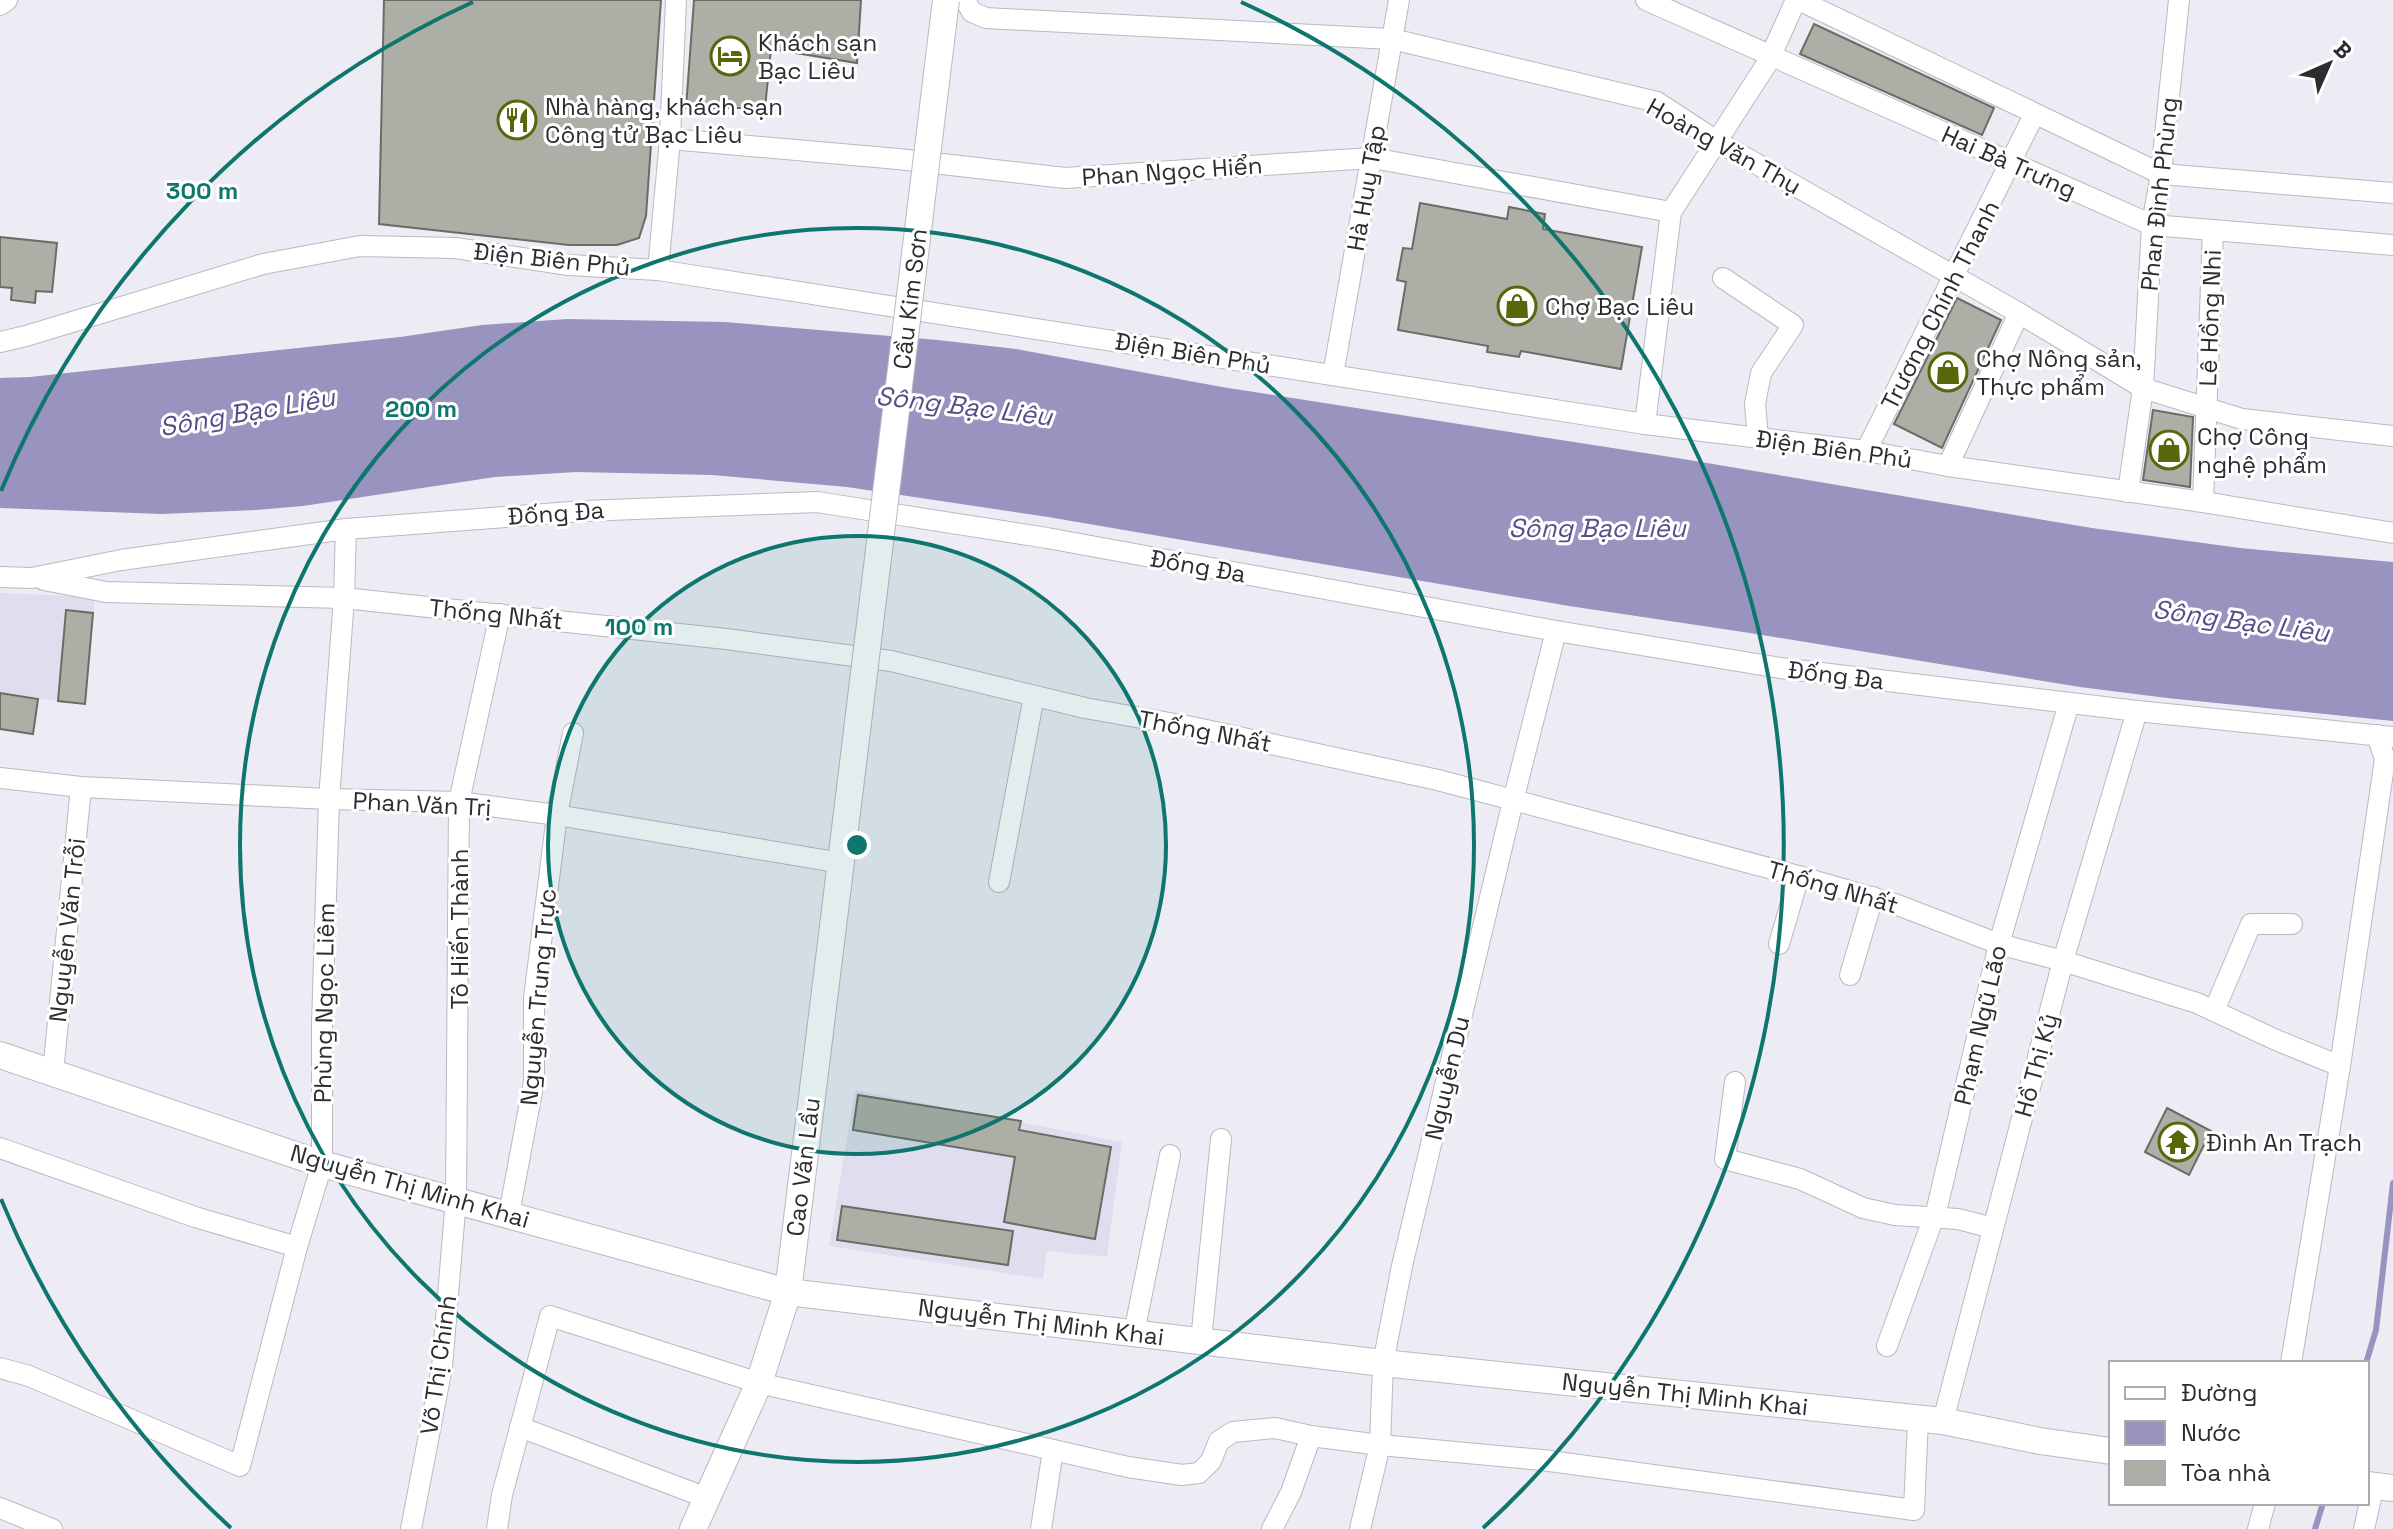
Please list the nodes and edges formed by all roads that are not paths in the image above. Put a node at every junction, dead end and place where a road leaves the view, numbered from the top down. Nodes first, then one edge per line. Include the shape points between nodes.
1 (7, 0) edge
2 (676, 0) edge
3 (946, 0) edge
4 (965, 0) edge
5 (1399, 0) edge
6 (1646, 0) edge
7 (1798, 0) edge
8 (2179, 0) edge
9 (0, 5) edge
10 (1392, 39) junction
11 (1772, 55) junction
12 (2034, 115) junction
13 (670, 139) junction
14 (1718, 142) junction
15 (1372, 158) junction
16 (2011, 164) junction
17 (2161, 174) junction
18 (2393, 193) edge
19 (1671, 212) junction
20 (2152, 225) junction
21 (2213, 230) junction
22 (2393, 245) edge
23 (658, 270) junction
24 (1953, 276) junction
25 (1723, 278) dead end
26 (2019, 313) junction
27 (0, 342) edge
28 (1333, 375) junction
29 (2143, 388) junction
30 (2206, 409) junction
31 (1645, 424) junction
32 (2393, 436) edge
33 (1758, 438) junction
34 (1866, 451) junction
35 (1948, 466) junction
36 (2128, 492) junction
37 (2203, 502) junction
38 (346, 529) junction
39 (2393, 533) edge
40 (0, 577) edge
41 (32, 578) junction
42 (344, 598) junction
43 (500, 614) junction
44 (1556, 631) junction
45 (1034, 696) junction
46 (2069, 703) junction
47 (2137, 711) junction
48 (573, 733) dead end
49 (2385, 736) edge
50 (0, 778) edge
51 (81, 787) junction
52 (850, 788) joint
53 (329, 799) junction
54 (1513, 801) junction
55 (459, 802) junction
56 (557, 815) junction
57 (841, 863) junction
58 (1799, 876) junction
59 (999, 882) dead end
60 (1873, 897) junction
61 (2292, 924) dead end
62 (1779, 944) dead end
63 (1999, 944) junction
64 (2063, 961) junction
65 (1850, 975) dead end
66 (2214, 1011) junction
67 (0, 1055) edge
68 (2340, 1066) junction
69 (53, 1073) junction
70 (1735, 1082) dead end
71 (1221, 1139) dead end
72 (0, 1148) edge
73 (1170, 1155) dead end
74 (322, 1164) junction
75 (456, 1199) junction
76 (509, 1214) junction
77 (1935, 1216) junction
78 (1993, 1228) junction
79 (297, 1247) junction
80 (788, 1292) junction
81 (1134, 1333) junction
82 (1201, 1341) junction
83 (1887, 1346) dead end
84 (2291, 1361) edge
85 (1383, 1363) junction
86 (0, 1368) edge
87 (759, 1383) junction
88 (1931, 1420) junction
89 (520, 1427) junction
90 (1311, 1436) junction
91 (1380, 1445) junction
92 (1053, 1450) junction
93 (2109, 1451) edge
94 (2378, 1486) edge
95 (707, 1498) junction
96 (2264, 1505) edge
97 (0, 1508) edge
98 (52, 1529) edge
99 (411, 1529) edge
100 (497, 1529) edge
101 (693, 1529) edge
102 (1041, 1529) edge
103 (1272, 1529) edge
104 (1360, 1529) edge
105 (2258, 1529) edge
106 (2364, 1529) edge

1 - 9 street
2 - 13 street
3 - 52 main road, Cầu Kim Sơn, bridge
4 - 10 street, Hoàng Văn Thụ via 972,12 986,18
5 - 10 street, Hà Huy Tập
6 - 11 street, Hai Bà Trưng
7 - 11 street
7 - 12 street
8 - 17 street, Phan Đình Phùng
10 - 14 street, Hoàng Văn Thụ via 1657,102
10 - 15 street, Hà Huy Tập
11 - 14 street
11 - 16 street, Hai Bà Trưng
12 - 16 street, Trương Chính Thanh
12 - 17 street
13 - 15 street, Phan Ngọc Hiển via 1065,178
13 - 23 street
14 - 19 street
14 - 24 street, Hoàng Văn Thụ
15 - 19 street, Phan Ngọc Hiển
15 - 28 street, Hà Huy Tập
16 - 20 street, Hai Bà Trưng
16 - 24 street, Trương Chính Thanh
17 - 18 street
17 - 20 street, Phan Đình Phùng
19 - 31 street
20 - 21 street, Hai Bà Trưng
20 - 29 street, Phan Đình Phùng
21 - 22 street, Hai Bà Trưng
21 - 30 street, Lê Hồng Nhi
23 - 27 street, Điện Biên Phủ via 569,265 455,248 360,246 263,264
23 - 28 street, Điện Biên Phủ
24 - 26 street, Hoàng Văn Thụ
24 - 34 street, Trương Chính Thanh
25 - 33 street via 1793,325 1761,373 1755,404
26 - 29 street, Hoàng Văn Thụ
26 - 35 street
28 - 31 street, Điện Biên Phủ
29 - 30 street, Hoàng Văn Thụ
29 - 36 street, Phan Đình Phùng
30 - 32 street, Hoàng Văn Thụ via 2242,419
30 - 37 street, Lê Hồng Nhi
31 - 33 street, Điện Biên Phủ
33 - 34 street, Điện Biên Phủ
34 - 35 street, Điện Biên Phủ
35 - 36 street, Điện Biên Phủ
36 - 37 street, Điện Biên Phủ
37 - 39 street, Điện Biên Phủ
38 - 41 street, Đống Đa via 121,560
38 - 42 street, Phùng Ngọc Liêm
38 - 44 street, Đống Đa via 584,511 817,502 1047,538
40 - 41 street, Đống Đa
41 - 42 street, Thống Nhất via 106,592
42 - 43 street, Thống Nhất
42 - 53 street, Phùng Ngọc Liêm
43 - 45 street, Thống Nhất via 891,661
43 - 55 street, Tô Hiến Thành
44 - 46 street, Đống Đa via 1780,668
44 - 54 street, Nguyễn Du
45 - 54 street, Thống Nhất via 1438,780
45 - 59 street
46 - 47 street, Đống Đa
46 - 63 street, Phạm Ngũ Lão
47 - 49 street, Đống Đa
47 - 64 street, Hồ Thị Kỷ
48 - 56 street, Nguyễn Trung Trực
49 - 68 street
50 - 51 street, Phan Văn Trị
51 - 53 street, Phan Văn Trị
51 - 69 street, Nguyễn Văn Trỗi
52 - 57 main road, Cao Văn Lầu
53 - 55 street, Phan Văn Trị
53 - 74 street, Phùng Ngọc Liêm
54 - 58 street, Thống Nhất
54 - 85 street, Nguyễn Du
55 - 56 street, Phan Văn Trị
55 - 75 street, Tô Hiến Thành
56 - 57 street, Phan Văn Trị
56 - 76 street, Nguyễn Trung Trực via 534,998 534,1081
57 - 80 main road, Cao Văn Lầu
58 - 60 street, Thống Nhất
58 - 62 street
60 - 63 street, Thống Nhất
60 - 65 street
61 - 66 street via 2251,924
63 - 64 street, Thống Nhất
63 - 77 street, Phạm Ngũ Lão
64 - 66 street, Thống Nhất
64 - 78 street, Hồ Thị Kỷ
66 - 68 street, Thống Nhất
67 - 69 main road, Nguyễn Thị Minh Khai
68 - 84 street
69 - 74 main road, Nguyễn Thị Minh Khai
70 - 77 street via 1725,1159 1800,1179 1863,1208
71 - 82 street
72 - 79 street
73 - 81 street
74 - 75 main road, Nguyễn Thị Minh Khai
74 - 79 street, Phùng Ngọc Liêm
75 - 76 main road, Nguyễn Thị Minh Khai
75 - 99 street, Võ Thị Chính via 442,1367
76 - 80 main road, Nguyễn Thị Minh Khai
77 - 78 street
77 - 83 street, Phạm Ngũ Lão
78 - 88 street, Hồ Thị Kỷ
79 - 86 street, Phùng Ngọc Liêm via 240,1466
80 - 81 main road, Nguyễn Thị Minh Khai
80 - 87 main road, Cao Văn Lầu
81 - 82 main road, Nguyễn Thị Minh Khai
82 - 85 main road, Nguyễn Thị Minh Khai
85 - 88 main road, Nguyễn Thị Minh Khai
85 - 91 street, Nguyễn Du
87 - 89 street via 550,1316
87 - 92 street
87 - 95 main road, Cao Văn Lầu
88 - 91 street, Hồ Thị Kỷ via 1914,1510 1542,1460
88 - 93 main road, Nguyễn Thị Minh Khai
89 - 95 street
89 - 100 street
90 - 91 street
90 - 92 street via 1275,1428 1233,1432 1219,1441 1199,1473 1182,1475
90 - 103 street
91 - 104 street, Nguyễn Du
92 - 102 street
94 - 106 street
95 - 101 main road, Cao Văn Lầu
96 - 105 street
97 - 98 street

